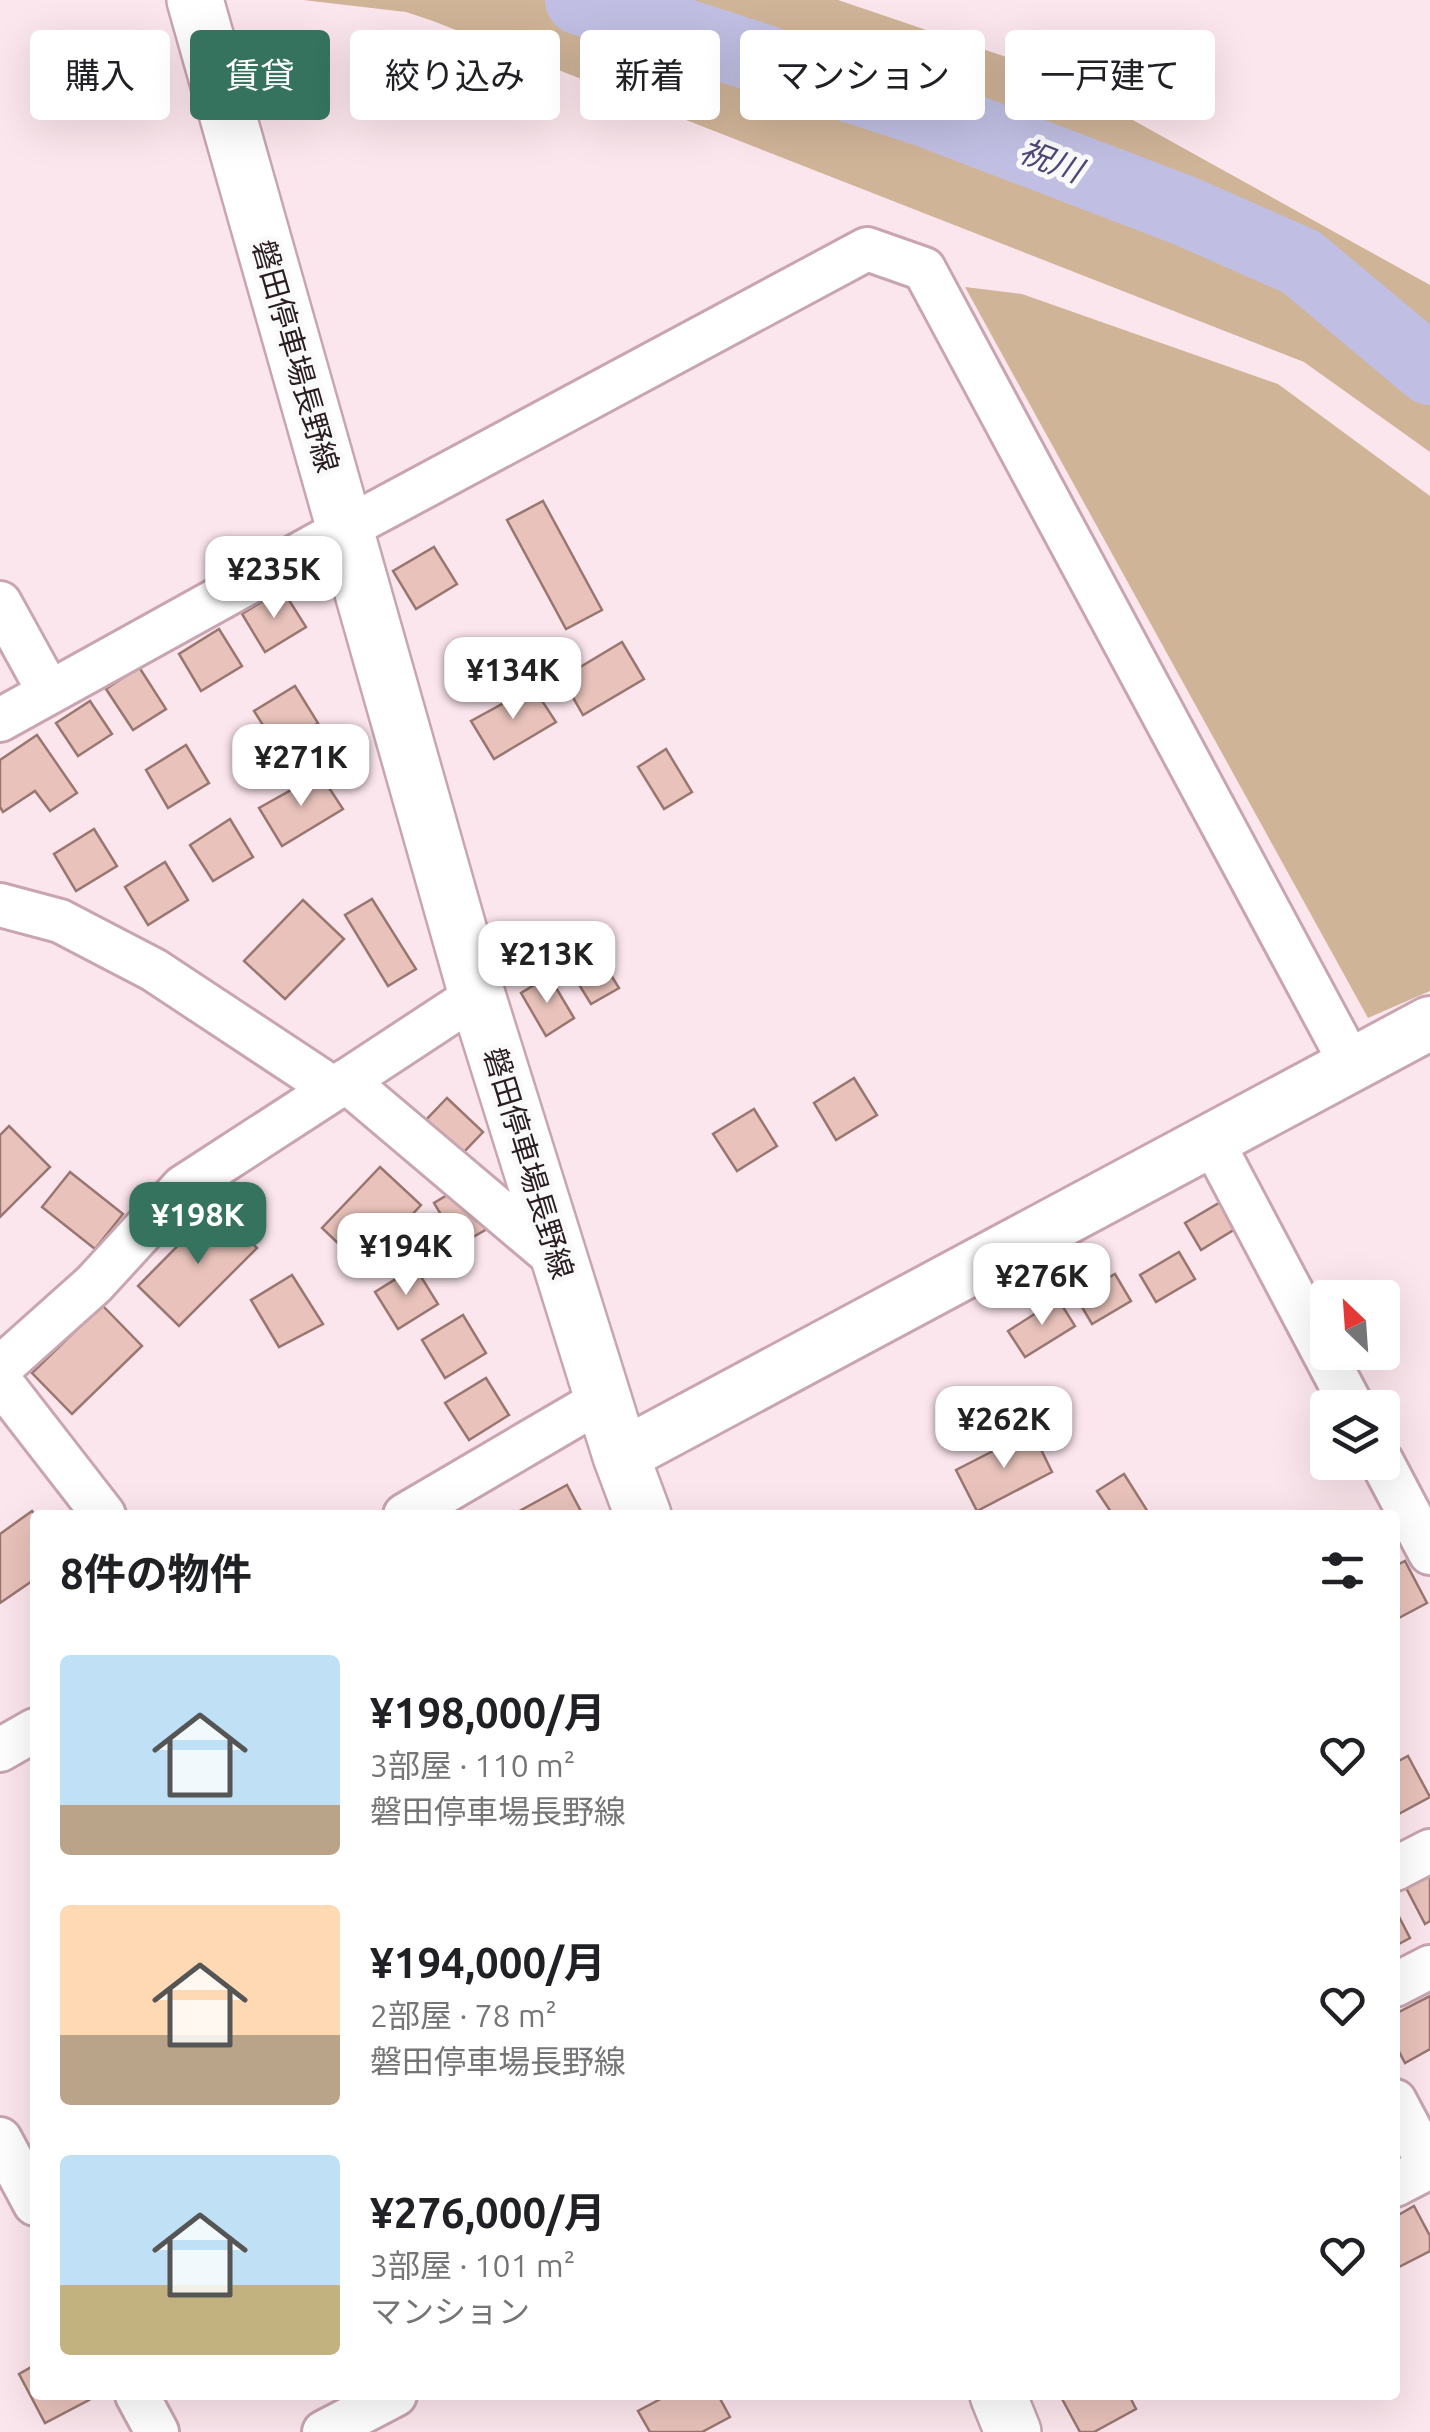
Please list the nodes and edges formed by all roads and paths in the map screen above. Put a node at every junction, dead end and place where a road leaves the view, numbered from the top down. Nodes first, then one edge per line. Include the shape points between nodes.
1 (195, 0) edge
2 (345, 528) junction
3 (0, 603) edge
4 (49, 692) junction
5 (0, 720) edge
6 (0, 905) edge
7 (477, 995) junction
8 (1430, 1023) edge
9 (1351, 1064) junction
10 (340, 1085) junction
11 (1211, 1139) junction
12 (560, 1262) junction
13 (0, 1368) edge
14 (0, 1382) edge
15 (1343, 1390) edge
16 (603, 1398) junction
17 (620, 1456) junction
18 (1391, 1480) edge
19 (100, 1510) edge
20 (413, 1510) edge
21 (641, 1510) edge
22 (1430, 1553) edge
23 (30, 1733) edge
24 (0, 1750) edge
25 (1430, 1851) edge
26 (1400, 1866) edge
27 (1430, 1966) edge
28 (1400, 1982) edge
29 (1400, 2111) edge
30 (0, 2139) edge
31 (1400, 2182) edge
32 (30, 2195) edge
33 (141, 2400) edge
34 (385, 2400) edge
35 (1000, 2400) edge
36 (158, 2432) edge
37 (324, 2432) edge
38 (1013, 2432) edge

1 - 2 main road, 磐田停車場長野線
2 - 4 street
2 - 7 main road, 磐田停車場長野線
2 - 9 street via 867,248 924,269
3 - 4 street
4 - 5 street
6 - 10 street via 60,921 154,970
7 - 10 street
7 - 12 main road, 磐田停車場長野線
8 - 9 street
9 - 11 street
10 - 12 street
10 - 13 street via 183,1187 94,1284
11 - 15 street
11 - 17 street
12 - 16 main road, 磐田停車場長野線
14 - 19 street
16 - 17 main road, 磐田停車場長野線
16 - 20 street
17 - 21 main road, 磐田停車場長野線
18 - 22 street
23 - 24 street
25 - 26 street
27 - 28 street
29 - 31 street via 1430,2167
30 - 32 street
33 - 36 street
34 - 37 street
35 - 38 main road

